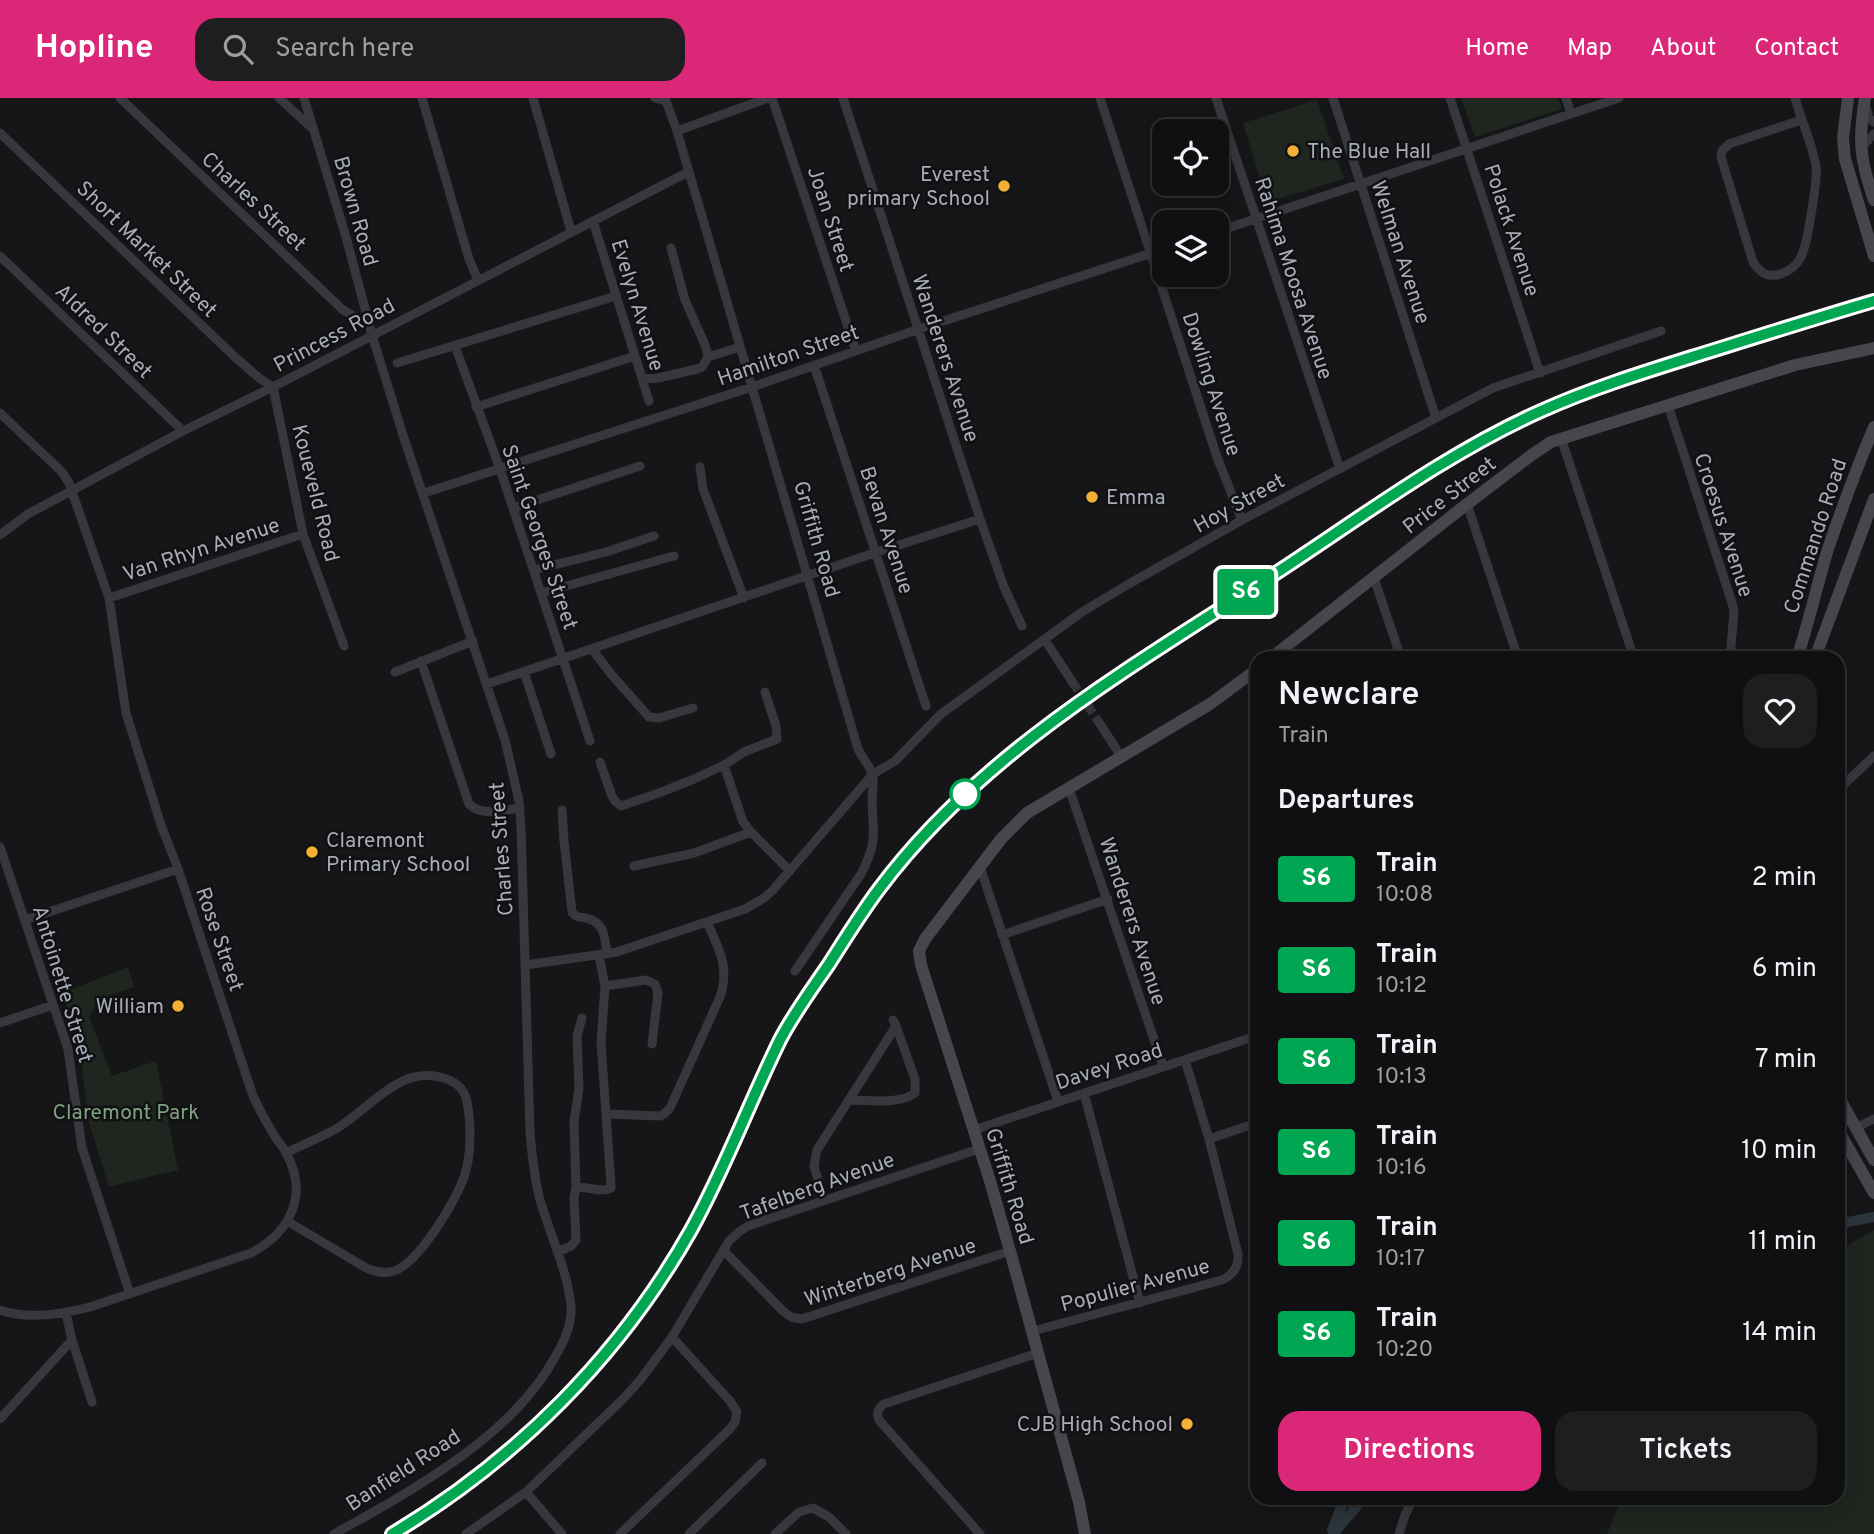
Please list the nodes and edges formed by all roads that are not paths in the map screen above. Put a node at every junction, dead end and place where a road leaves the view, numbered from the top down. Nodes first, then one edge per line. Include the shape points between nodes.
1 (120, 98) edge
2 (279, 98) edge
3 (304, 98) edge
4 (422, 98) edge
5 (533, 98) edge
6 (655, 98) edge
7 (770, 98) edge
8 (843, 98) edge
9 (1100, 98) edge
10 (1216, 98) edge
11 (1333, 98) edge
12 (1450, 98) edge
13 (1566, 98) edge
14 (1619, 98) edge
15 (1795, 98) edge
16 (1848, 98) edge
17 (1865, 98) edge
18 (668, 100) edge
19 (1571, 114) junction
20 (1801, 120) junction
21 (1874, 122) edge
22 (314, 131) junction
23 (677, 131) junction
24 (0, 133) edge
25 (1874, 134) edge
26 (1467, 149) junction
27 (1860, 150) junction
28 (688, 172) junction
29 (1361, 183) junction
30 (1874, 200) edge
31 (1256, 218) junction
32 (593, 221) junction
33 (1229, 227) edge
34 (572, 231) junction
35 (671, 247) dead end
36 (1151, 253) junction
37 (0, 256) edge
38 (1874, 256) edge
39 (478, 280) junction
40 (616, 296) junction
41 (369, 322) junction
42 (919, 329) junction
43 (1661, 331) dead end
44 (372, 335) junction
45 (455, 345) junction
46 (740, 347) junction
47 (1874, 348) edge
48 (856, 351) junction
49 (1858, 352) junction
50 (1874, 355) edge
51 (635, 356) junction
52 (708, 357) junction
53 (397, 363) dead end
54 (814, 365) junction
55 (1540, 373) junction
56 (642, 379) junction
57 (273, 387) junction
58 (752, 387) junction
59 (649, 401) dead end
60 (1668, 405) junction
61 (476, 407) junction
62 (0, 413) edge
63 (1436, 418) junction
64 (1874, 427) edge
65 (183, 431) junction
66 (1562, 438) junction
67 (640, 466) dead end
68 (700, 467) dead end
69 (500, 469) junction
70 (1339, 469) junction
71 (72, 492) junction
72 (424, 493) junction
73 (1874, 499) edge
74 (1467, 504) junction
75 (513, 508) junction
76 (980, 519) junction
77 (1242, 520) junction
78 (303, 534) junction
79 (0, 535) edge
80 (654, 536) dead end
81 (877, 552) junction
82 (674, 556) dead end
83 (534, 570) junction
84 (808, 577) junction
85 (1374, 578) junction
86 (541, 593) junction
87 (109, 598) junction
88 (744, 598) junction
89 (1022, 626) dead end
90 (1045, 640) junction
91 (473, 641) junction
92 (344, 646) dead end
93 (592, 649) junction
94 (1280, 651) edge
95 (1399, 651) edge
96 (1516, 651) edge
97 (1632, 651) edge
98 (1731, 651) edge
99 (1799, 651) edge
100 (1818, 651) edge
101 (563, 659) junction
102 (421, 662) junction
103 (395, 672) dead end
104 (524, 672) junction
105 (1250, 674) edge
106 (1073, 683) tunnel mouth
107 (487, 684) junction
108 (765, 692) dead end
109 (926, 706) dead end
110 (693, 708) dead end
111 (1100, 724) tunnel mouth
112 (590, 741) dead end
113 (551, 754) dead end
114 (1874, 755) edge
115 (1122, 758) junction
116 (600, 762) dead end
117 (724, 765) junction
118 (873, 774) junction
119 (1845, 783) edge
120 (1069, 788) junction
121 (520, 808) junction
122 (562, 810) dead end
123 (751, 832) junction
124 (0, 847) edge
125 (2, 859) edge
126 (634, 866) dead end
127 (980, 867) junction
128 (178, 869) junction
129 (790, 871) junction
130 (1108, 899) junction
131 (25, 919) junction
132 (707, 922) junction
133 (1002, 935) junction
134 (603, 955) junction
135 (525, 965) junction
136 (795, 971) dead end
137 (605, 986) junction
138 (53, 1005) junction
139 (582, 1018) dead end
140 (0, 1023) edge
141 (1250, 1038) edge
142 (652, 1044) dead end
143 (1185, 1060) junction
144 (1163, 1066) junction
145 (1084, 1093) junction
146 (849, 1100) junction
147 (1058, 1101) junction
148 (1845, 1109) edge
149 (607, 1114) junction
150 (1874, 1119) edge
151 (1250, 1125) edge
152 (1855, 1128) junction
153 (974, 1130) junction
154 (1209, 1139) junction
155 (1845, 1141) edge
156 (979, 1149) junction
157 (286, 1153) junction
158 (1874, 1160) edge
159 (576, 1188) junction
160 (1874, 1193) edge
161 (824, 1200) junction
162 (287, 1221) junction
163 (723, 1250) junction
164 (1010, 1251) junction
165 (557, 1252) junction
166 (569, 1293) joint
167 (130, 1294) junction
168 (1140, 1303) junction
169 (0, 1310) edge
170 (66, 1313) junction
171 (1033, 1331) junction
172 (672, 1337) junction
173 (72, 1340) junction
174 (1038, 1353) junction
175 (92, 1402) dead end
176 (0, 1419) edge
177 (762, 1463) dead end
178 (526, 1492) junction
179 (1410, 1505) edge
180 (334, 1534) edge
181 (467, 1534) edge
182 (562, 1534) edge
183 (620, 1534) edge
184 (689, 1534) edge
185 (775, 1534) edge
186 (846, 1534) edge
187 (980, 1534) edge
188 (1085, 1534) edge
189 (1399, 1534) edge

1 - 41 street, Charles Street via 344,310
2 - 22 street
3 - 22 street, Brown Road
4 - 39 street
5 - 34 street
6 - 18 street
7 - 23 street
7 - 48 street, Joan Street
8 - 42 street, Wanderers Avenue
9 - 36 street, Dowling Avenue
10 - 31 street, Rahima Moosa Avenue
11 - 29 street, Welman Avenue
12 - 26 street, Polack Avenue
13 - 19 street
14 - 19 street
15 - 20 street
16 - 38 street via 1845,159
17 - 21 street
17 - 27 street
18 - 23 street, Griffith Road
19 - 26 street
20 - 20 street via 1729,144 1722,151 1753,262 1768,275 1793,268 1804,251 1817,178
22 - 41 street, Brown Road
23 - 28 street, Griffith Road
24 - 57 street, Short Market Street via 236,358
25 - 27 street
26 - 29 street
26 - 55 street, Polack Avenue
27 - 30 street
28 - 32 street, Princess Road
28 - 46 street, Griffith Road
29 - 31 street
29 - 63 street, Welman Avenue
31 - 33 street
31 - 70 street, Rahima Moosa Avenue
32 - 34 street, Princess Road
32 - 40 street, Evelyn Avenue
34 - 39 street, Princess Road
35 - 52 street via 685,300
36 - 42 street, Hamilton Street
36 - 77 street, Dowling Avenue
37 - 65 street, Aldred Street
39 - 44 street, Princess Road
40 - 45 street
40 - 51 street, Evelyn Avenue
41 - 44 street, Brown Road
42 - 48 street, Hamilton Street
42 - 76 street, Wanderers Avenue
43 - 55 street, Hoy Street
44 - 57 street, Princess Road
44 - 72 street, Charles Street
45 - 53 street
45 - 61 street, Saint Georges Street
46 - 52 street
46 - 58 street, Griffith Road
47 - 49 street, Price Street
48 - 54 street, Hamilton Street
49 - 50 street
49 - 60 street, Price Street via 1795,365
51 - 56 street, Evelyn Avenue
51 - 61 street
52 - 56 street via 697,369
54 - 58 street, Hamilton Street
54 - 81 street, Bevan Avenue
55 - 63 street, Hoy Street via 1493,388
56 - 59 street, Evelyn Avenue
57 - 65 street, Princess Road
57 - 78 street, Koueveld Road
58 - 69 street, Hamilton Street
58 - 84 street, Griffith Road
60 - 66 street, Price Street
60 - 98 street, Croesus Avenue via 1732,603
61 - 69 street, Saint Georges Street
62 - 71 street, Rose Street via 62,472
63 - 70 street, Hoy Street
64 - 99 street, Commando Road via 1828,550
65 - 71 street, Princess Road
66 - 74 street, Price Street via 1540,449
66 - 97 street
67 - 75 street
68 - 88 street via 703,489
69 - 72 street, Hamilton Street
69 - 75 street, Saint Georges Street
70 - 77 street, Hoy Street
71 - 79 street, Princess Road
71 - 87 street, Rose Street
72 - 91 street, Charles Street
73 - 100 street, Commando Road
74 - 85 street, Price Street
74 - 96 street
75 - 83 street, Saint Georges Street
76 - 81 street
76 - 89 street, Wanderers Avenue
77 - 90 street, Hoy Street via 1092,606
78 - 87 street, Van Rhyn Avenue
78 - 92 street, Koueveld Road
80 - 83 street
81 - 84 street
81 - 109 street, Bevan Avenue
82 - 86 street
83 - 86 street, Saint Georges Street
84 - 88 street
84 - 118 street, Griffith Road via 858,749
85 - 94 street, Price Street
85 - 95 street
86 - 101 street, Saint Georges Street
87 - 128 street, Rose Street via 126,713
88 - 93 street
90 - 106 street
90 - 118 street, Hoy Street via 940,714 895,761
91 - 102 street
91 - 107 street, Charles Street
93 - 101 street
93 - 110 street via 649,717
101 - 104 street
101 - 112 street, Saint Georges Street
102 - 103 street
102 - 121 street via 469,804 484,812
104 - 107 street
104 - 113 street
105 - 115 street
107 - 121 street, Charles Street
108 - 117 street via 777,739
111 - 115 street
114 - 119 street
115 - 120 street
116 - 117 street via 614,802 621,806
117 - 123 street
118 - 129 street, Hoy Street
118 - 136 street, Griffith Road via 875,837 868,860
120 - 127 street via 1017,821
120 - 130 street, Wanderers Avenue
121 - 135 street, Charles Street
122 - 134 street via 572,912 601,926
123 - 126 street via 694,853
123 - 129 street
124 - 125 street, Antoinette Street
125 - 131 street, Antoinette Street
127 - 133 street
127 - 153 street, Griffith Road via 919,951
128 - 131 street
128 - 157 street, Rose Street via 253,1096
129 - 132 street, Hoy Street via 756,903
130 - 133 street
130 - 144 street, Wanderers Avenue
131 - 138 street, Antoinette Street
132 - 134 street, Hoy Street
132 - 149 street via 725,978 670,1108 660,1116
133 - 147 street
134 - 135 street, Hoy Street
134 - 137 street
135 - 165 street, Charles Street via 535,1181
137 - 142 street via 646,980 655,984
137 - 149 street via 601,1043
138 - 140 street
138 - 167 street, Antoinette Street via 71,1065 82,1148
139 - 159 street via 577,1036
141 - 143 street, Davey Road
143 - 144 street, Davey Road
143 - 154 street, Populier Avenue
144 - 145 street, Davey Road
145 - 147 street, Davey Road
145 - 168 street
146 - 146 street via 885,1101 915,1093 915,1079 895,1023
146 - 161 street via 814,1158
147 - 153 street, Davey Road
148 - 152 street
149 - 159 street via 611,1188
150 - 152 street
151 - 154 street
152 - 158 street
153 - 156 street, Griffith Road
154 - 168 street, Populier Avenue via 1238,1254 1237,1267 1222,1280
155 - 160 street
156 - 161 street, Tafelberg Avenue
156 - 164 street, Griffith Road
157 - 162 street, Rose Street via 297,1194
157 - 162 street via 338,1128 412,1078 447,1079 465,1095 470,1142 465,1177 426,1242 407,1264 382,1273 368,1269
159 - 165 street via 575,1244
161 - 163 street, Tafelberg Avenue via 748,1226
162 - 167 street, Rose Street via 265,1246 251,1253
163 - 164 street, Winterberg Avenue via 783,1311 797,1319
163 - 172 street, Tafelberg Avenue
164 - 171 street, Griffith Road
165 - 166 street, Charles Street
166 - 180 street, Banfield Road via 568,1328 553,1362 530,1395 436,1475
167 - 170 street, Rose Street
168 - 171 street, Populier Avenue
169 - 170 street, Rose Street
170 - 173 street
171 - 174 street, Griffith Road
172 - 178 street, Tafelberg Avenue via 624,1398
172 - 183 street via 736,1408 736,1417 730,1429
173 - 175 street
173 - 176 street
174 - 187 street via 878,1409 879,1420
174 - 188 street, Griffith Road
177 - 184 street
178 - 181 street, Tafelberg Avenue
178 - 182 street
179 - 189 street
185 - 186 street via 799,1512 813,1508

